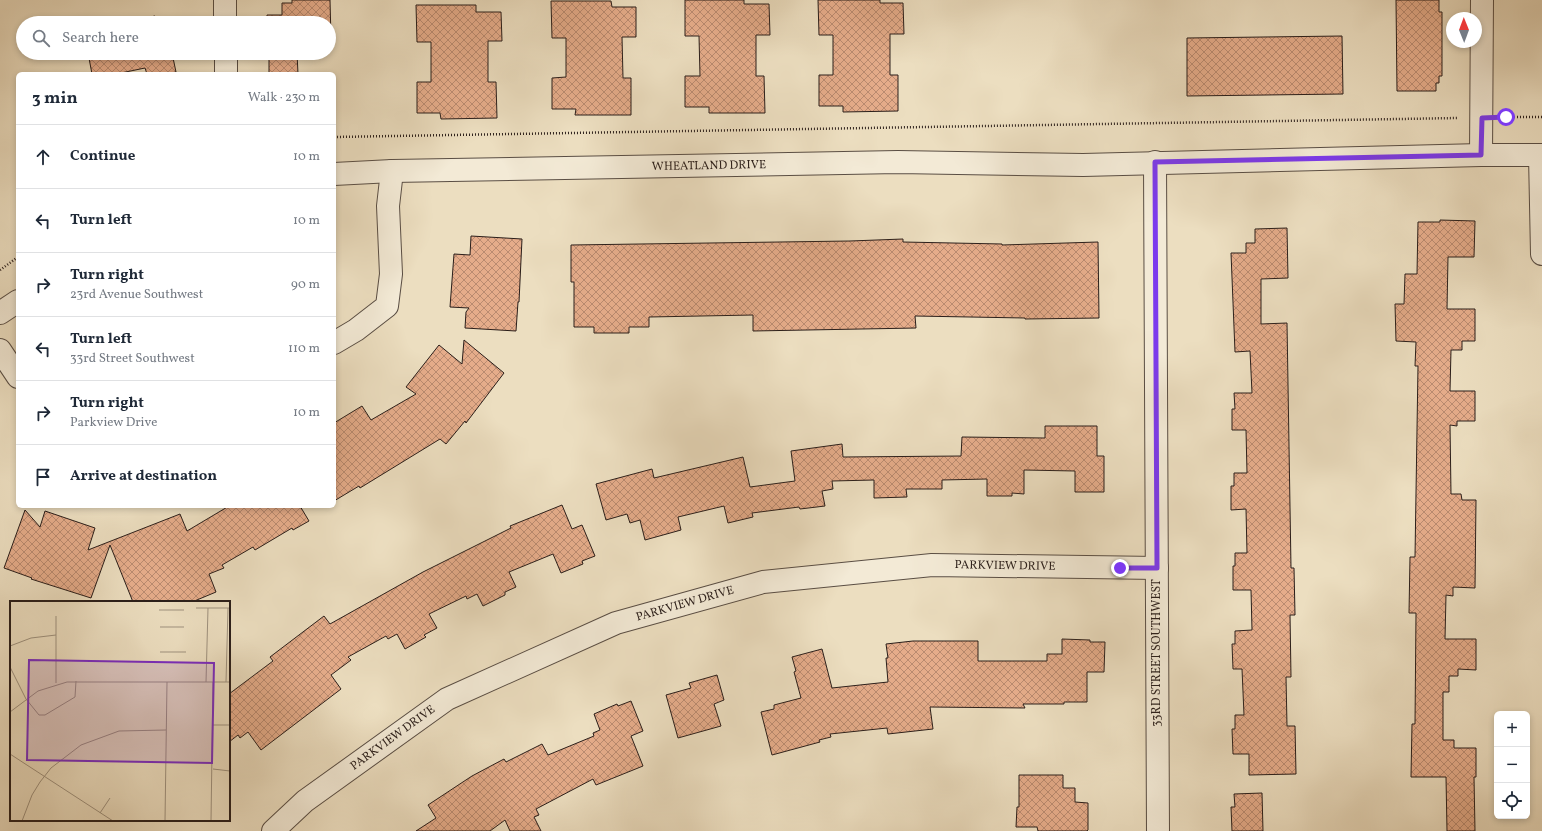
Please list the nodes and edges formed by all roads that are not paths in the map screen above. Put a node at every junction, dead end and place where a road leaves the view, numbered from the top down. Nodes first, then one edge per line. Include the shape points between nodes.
1 (225, 0) edge
2 (1482, 0) edge
3 (225, 16) edge
4 (226, 60) edge
5 (226, 72) edge
6 (1481, 155) junction
7 (1541, 155) edge
8 (1155, 162) junction
9 (392, 170) junction
10 (336, 174) edge
11 (1542, 254) edge
12 (16, 302) edge
13 (0, 313) edge
14 (336, 342) edge
15 (0, 350) edge
16 (16, 374) edge
17 (1157, 568) junction
18 (273, 831) edge
19 (1158, 831) edge

1 - 3 street
2 - 6 street
4 - 5 street
6 - 7 street, WHEATLAND DRIVE
6 - 8 street, WHEATLAND DRIVE
7 - 11 street
8 - 9 street, WHEATLAND DRIVE via 1083,165 898,162
8 - 17 street, 33RD STREET SOUTHWEST
9 - 10 street, WHEATLAND DRIVE
9 - 14 street via 388,206 391,274 387,306
12 - 13 street
15 - 16 street
17 - 18 street, PARKVIEW DRIVE via 932,565 763,582 616,623 447,699 306,801
17 - 19 street, 33RD STREET SOUTHWEST

